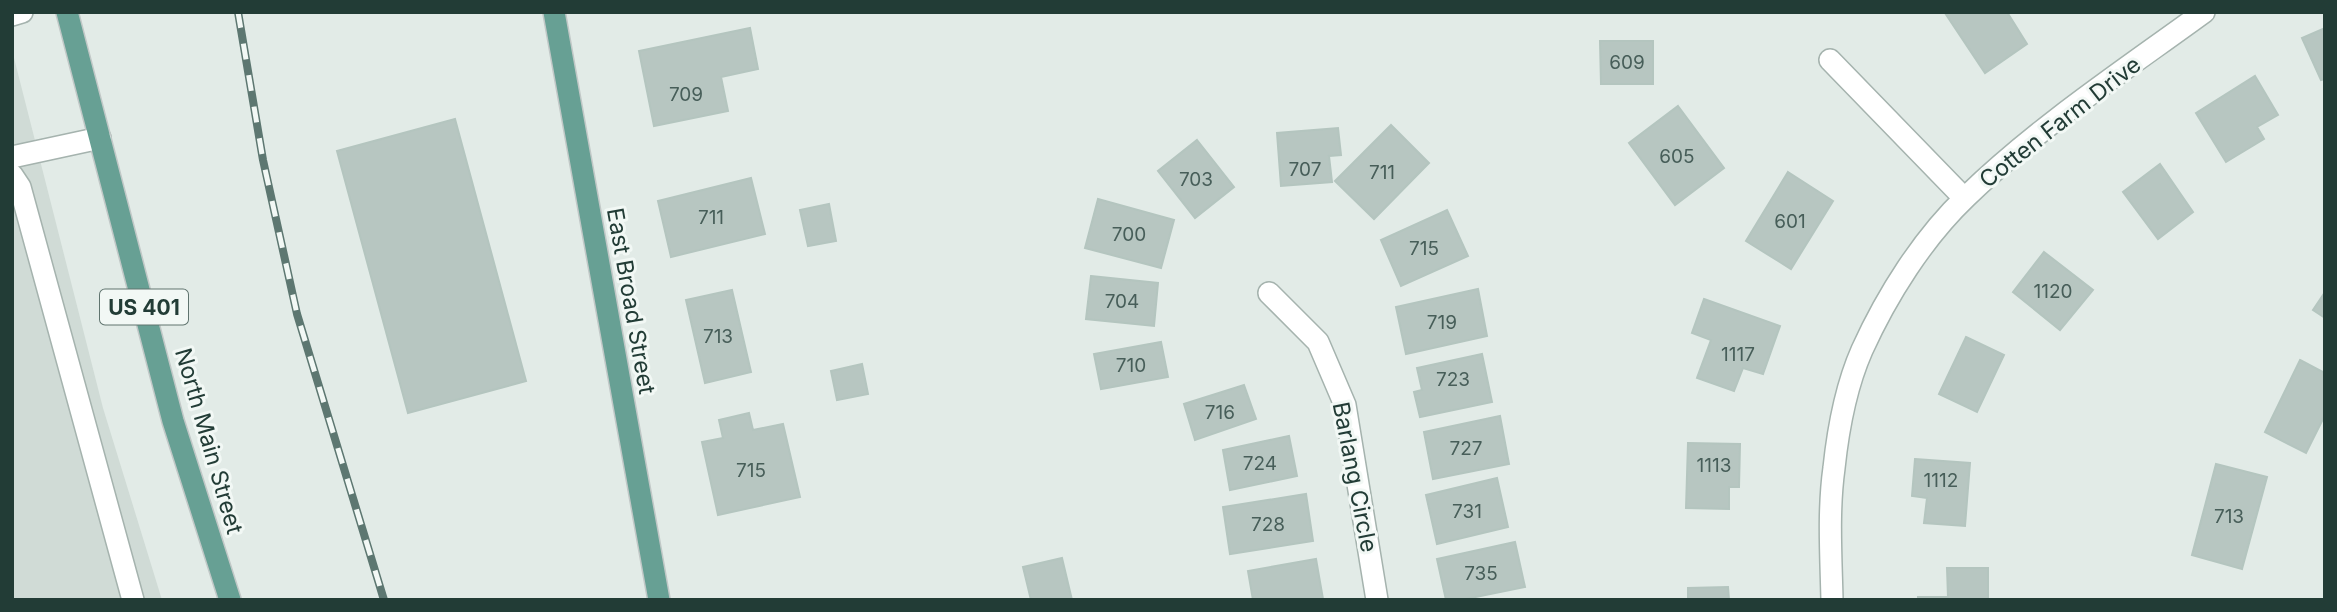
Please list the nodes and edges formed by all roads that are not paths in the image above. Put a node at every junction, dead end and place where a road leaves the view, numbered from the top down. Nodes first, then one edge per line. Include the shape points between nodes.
1 (22, 12) edge
2 (67, 12) edge
3 (554, 12) edge
4 (2204, 12) edge
5 (12, 15) edge
6 (1830, 60) dead end
7 (100, 138) junction
8 (12, 157) edge
9 (12, 175) edge
10 (1964, 198) junction
11 (1269, 293) dead end
12 (132, 600) edge
13 (230, 600) edge
14 (659, 600) edge
15 (1377, 600) edge
16 (1832, 600) edge

1 - 5 street
2 - 7 main road, North Main Street / US 401
3 - 14 main road, East Broad Street
4 - 10 street, Cotten Farm Drive via 2030,140
6 - 10 street
7 - 8 street
7 - 13 main road, North Main Street / US 401 via 173,421
9 - 12 street via 20,187
10 - 16 street, Cotten Farm Drive via 1913,261 1861,352 1833,469
11 - 15 street, Barlang Circle via 1318,342 1345,405

